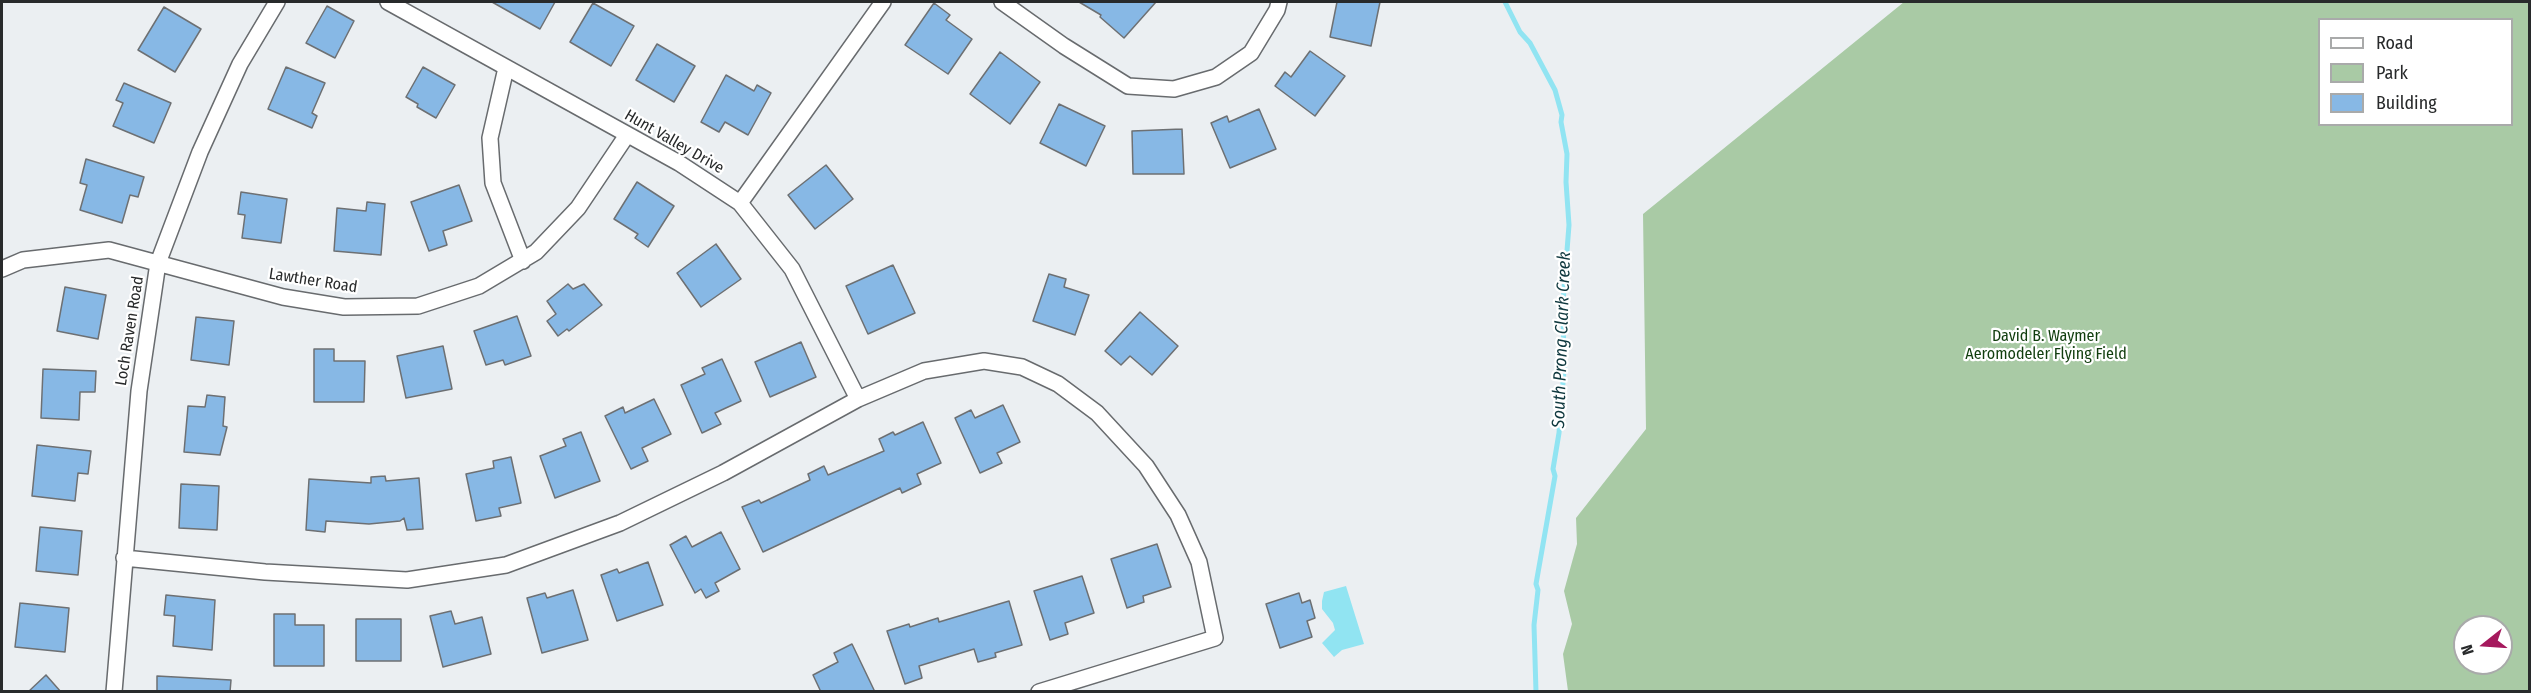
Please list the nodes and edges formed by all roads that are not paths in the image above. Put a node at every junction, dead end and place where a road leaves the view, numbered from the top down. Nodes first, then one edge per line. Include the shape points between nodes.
1 (277, 2) edge
2 (388, 2) edge
3 (883, 2) edge
4 (1002, 2) edge
5 (1279, 2) edge
6 (506, 68) junction
7 (627, 135) junction
8 (740, 203) junction
9 (522, 261) junction
10 (158, 263) junction
11 (2, 269) edge
12 (858, 399) junction
13 (124, 558) junction
14 (114, 692) edge
15 (1039, 692) edge

1 - 10 street, Loch Raven Road via 240,64 200,152
2 - 6 street, Hunt Valley Drive
3 - 8 street
4 - 5 street via 1128,86 1174,89 1216,77 1251,53
6 - 7 street, Hunt Valley Drive
6 - 9 street via 490,138 493,183
7 - 8 street, Hunt Valley Drive via 680,163
7 - 9 street, Lawther Road via 578,208 536,252
8 - 12 street, Hunt Valley Drive via 792,269
9 - 10 street, Lawther Road via 479,286 418,306 344,307 283,297
10 - 11 street, Lawther Road via 109,250 23,260
10 - 13 street, Loch Raven Road via 139,391
12 - 13 street via 723,473 620,523 506,565 407,580 265,572
12 - 15 street via 924,371 984,361 1022,367 1058,384 1097,412 1146,466 1178,514 1198,561 1215,638
13 - 14 street, Loch Raven Road

